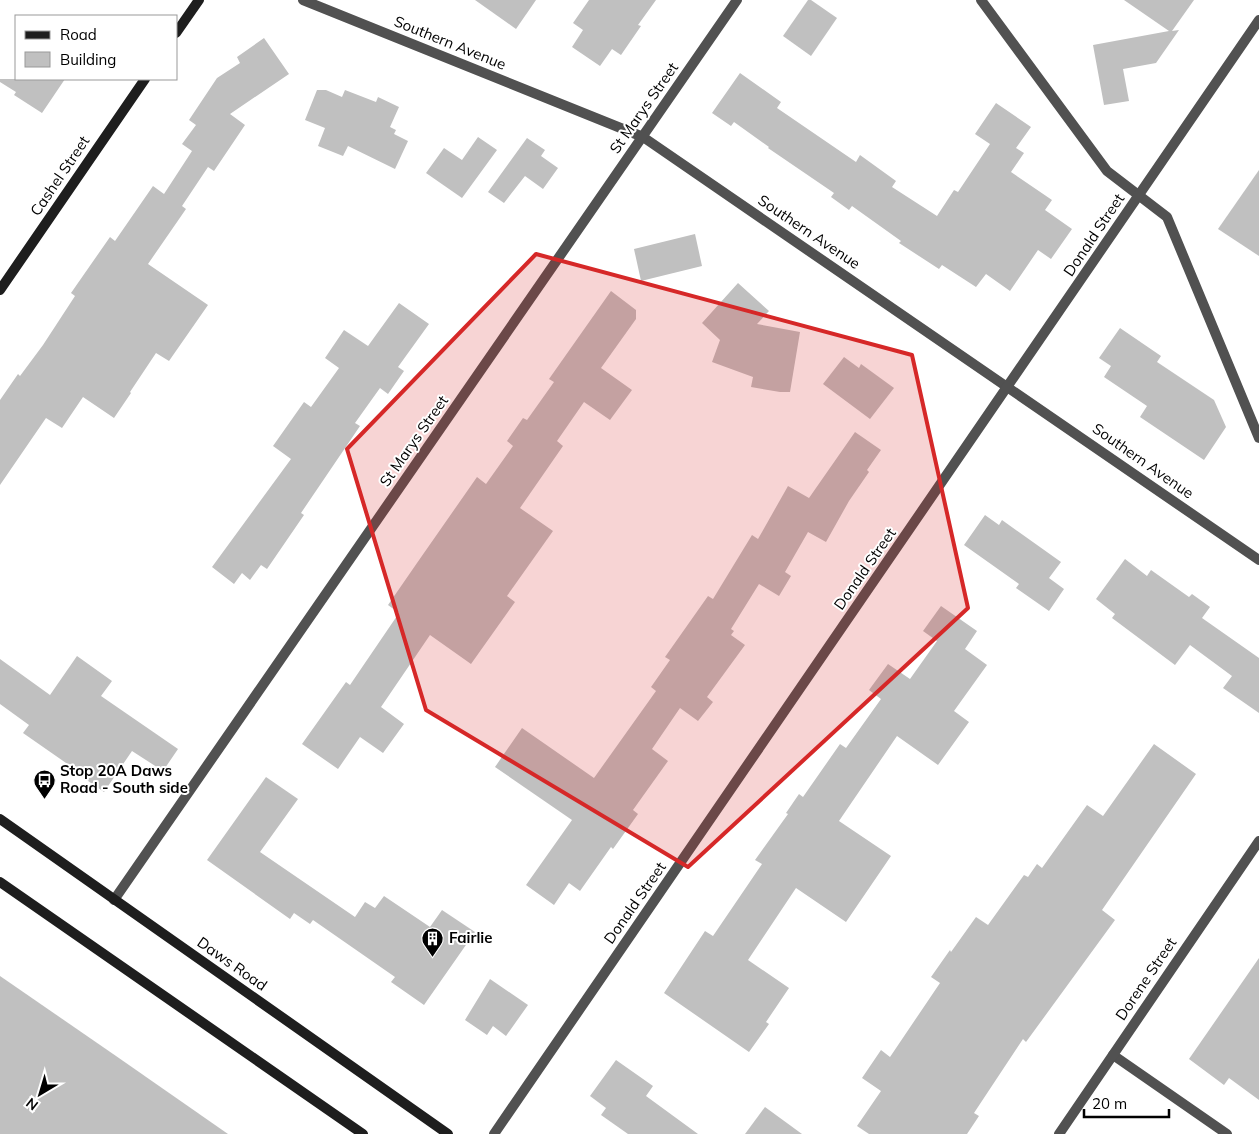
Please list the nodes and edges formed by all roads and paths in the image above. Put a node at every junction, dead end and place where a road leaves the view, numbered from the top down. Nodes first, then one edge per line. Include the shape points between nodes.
1 (199, 0) edge
2 (303, 0) edge
3 (737, 0) edge
4 (981, 0) edge
5 (1259, 20) edge
6 (178, 30) edge
7 (144, 80) edge
8 (643, 137) junction
9 (1139, 196) junction
10 (0, 290) edge
11 (1008, 387) junction
12 (1259, 411) edge
13 (1252, 421) junction
14 (1259, 438) edge
15 (1259, 560) edge
16 (0, 820) edge
17 (1259, 841) edge
18 (0, 882) edge
19 (114, 900) junction
20 (1113, 1055) junction
21 (363, 1134) edge
22 (448, 1134) edge
23 (494, 1134) edge
24 (1058, 1134) edge
25 (1227, 1134) edge

1 - 6 main road
2 - 8 street, Southern Avenue
3 - 8 street, St Marys Street
4 - 9 street via 1106,171
5 - 9 street, Donald Street
7 - 10 main road, Cashel Street
8 - 11 street, Southern Avenue
8 - 19 street, St Marys Street
9 - 11 street, Donald Street
9 - 13 street via 1167,217
11 - 15 street, Southern Avenue
11 - 23 street, Donald Street
12 - 13 street
13 - 14 street
16 - 19 main road, Daws Road
17 - 20 street, Dorene Street
18 - 21 main road
19 - 22 main road, Daws Road
20 - 24 street, Dorene Street
20 - 25 street

